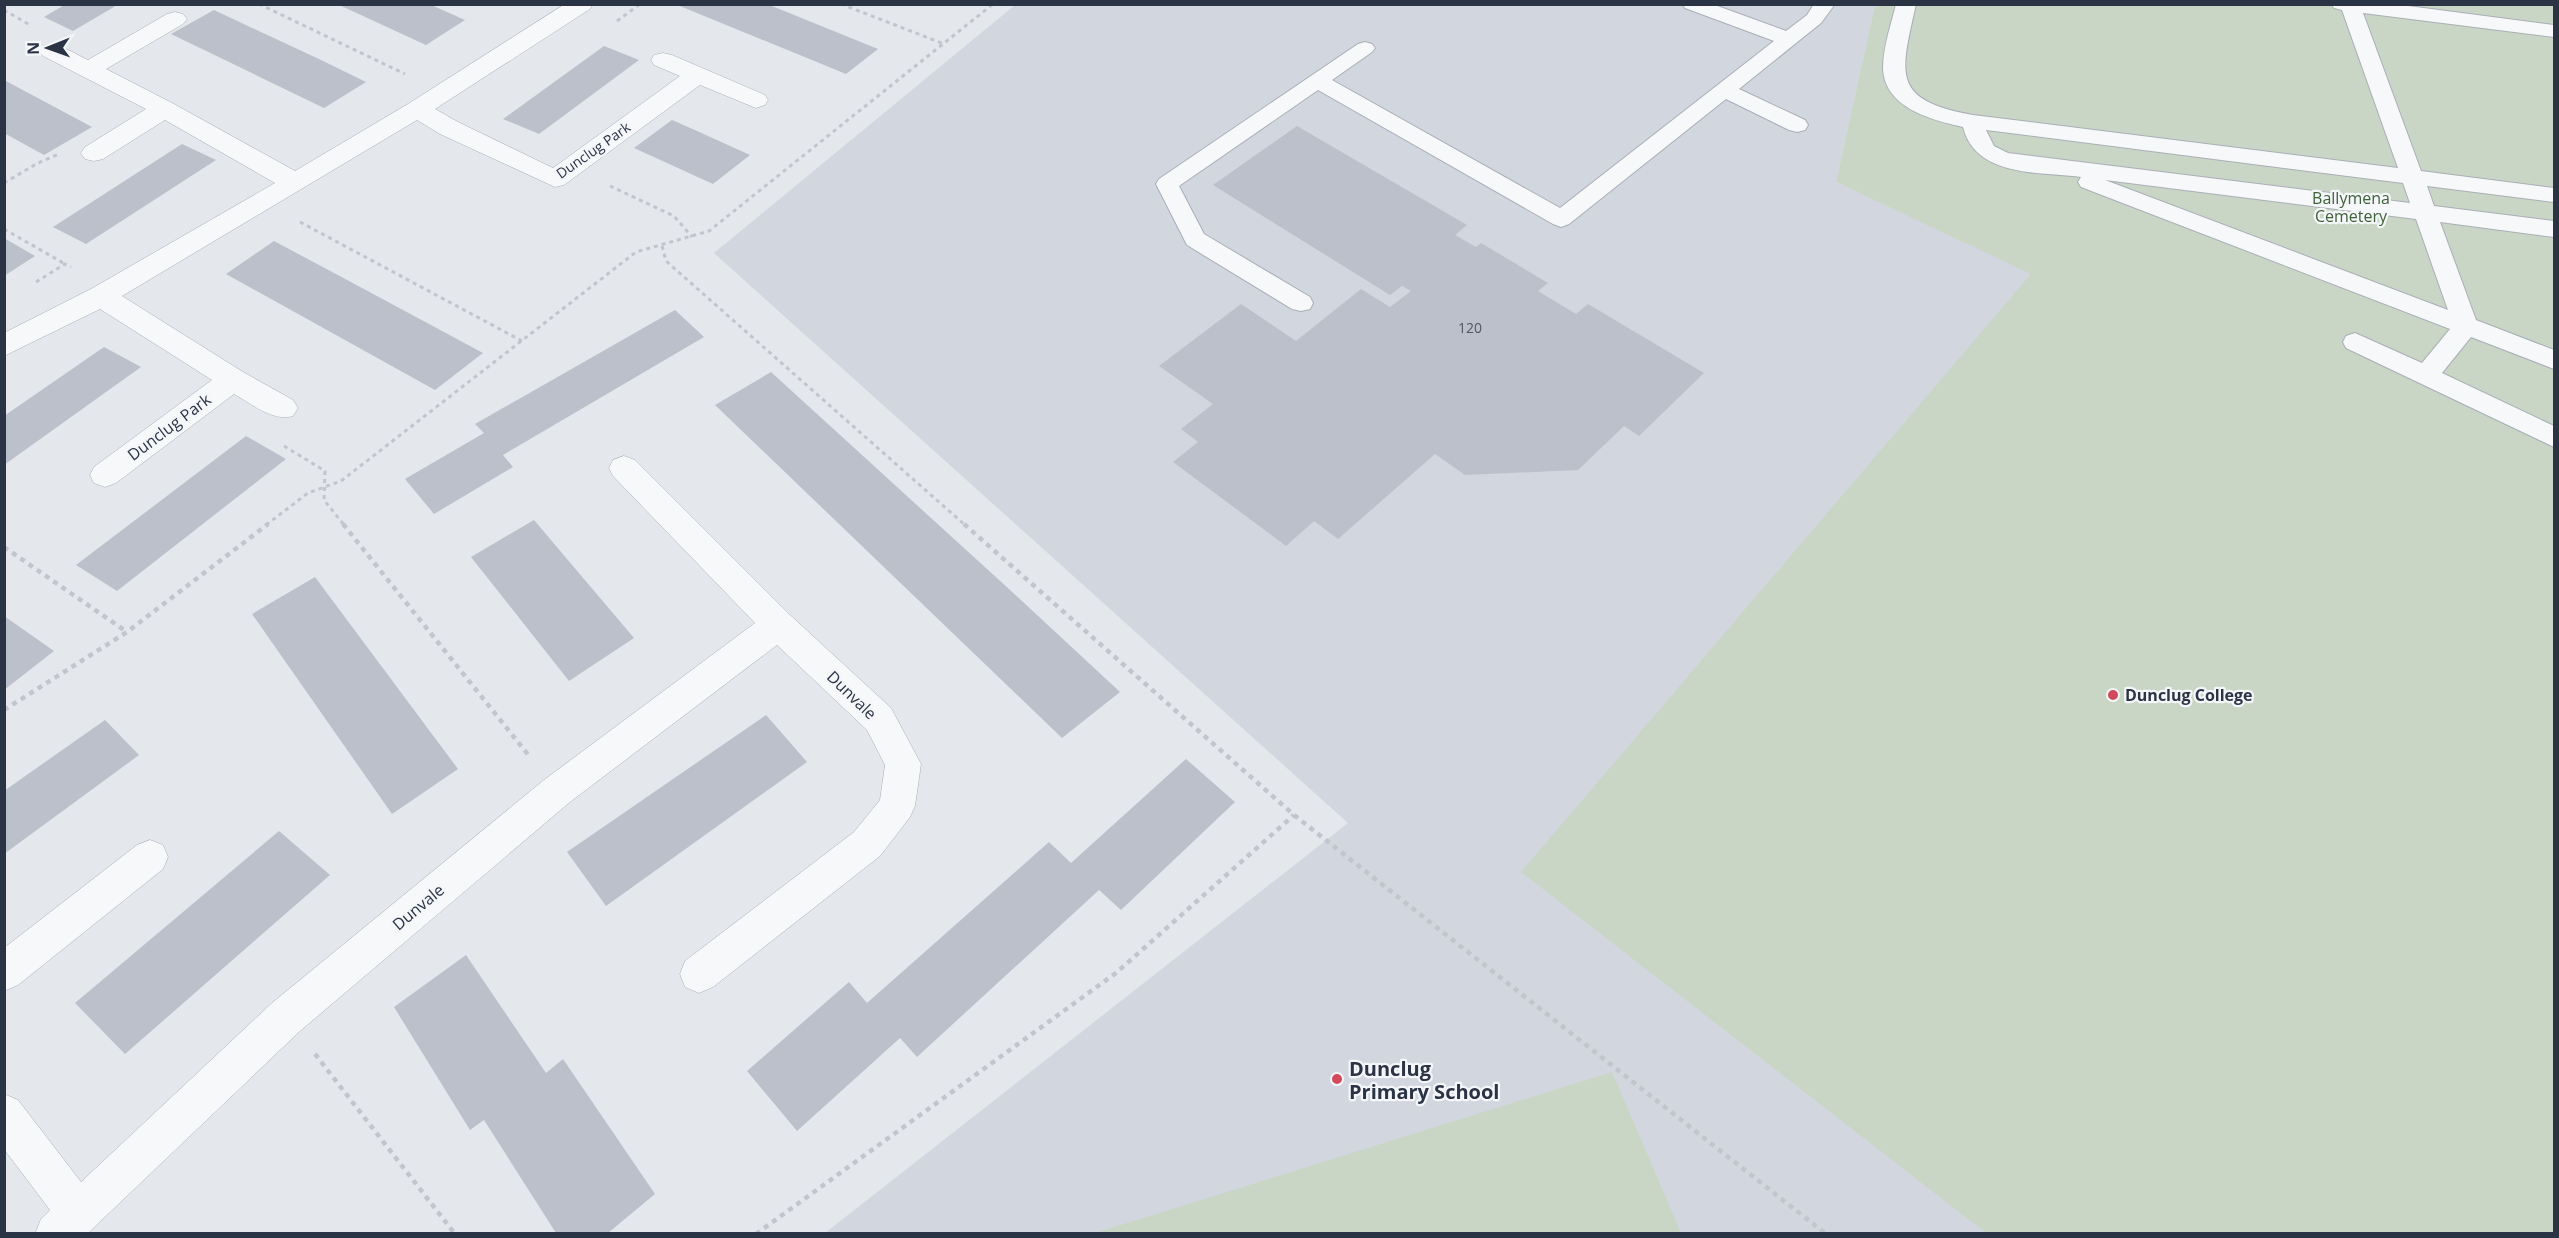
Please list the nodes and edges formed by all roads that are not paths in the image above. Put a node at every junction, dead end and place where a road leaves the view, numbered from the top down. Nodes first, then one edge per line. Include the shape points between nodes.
1 (1692, 4) edge
2 (1825, 4) edge
3 (1906, 4) edge
4 (2347, 5) edge
5 (574, 6) edge
6 (175, 20) dead end
7 (2554, 31) edge
8 (1789, 39) junction
9 (1365, 48) dead end
10 (51, 51) dead end
11 (663, 60) dead end
12 (88, 70) junction
13 (698, 75) junction
14 (1319, 82) junction
15 (1725, 90) junction
16 (756, 100) dead end
17 (165, 109) junction
18 (417, 109) junction
19 (1973, 122) junction
20 (1797, 125) dead end
21 (94, 153) road end
22 (2046, 165) junction
23 (2413, 177) junction
24 (294, 182) junction
25 (2554, 195) edge
26 (2426, 212) junction
27 (2554, 229) edge
28 (101, 296) junction
29 (1301, 303) dead end
30 (2466, 326) junction
31 (2355, 342) dead end
32 (4, 346) edge
33 (2554, 360) edge
34 (2427, 374) junction
35 (233, 380) junction
36 (283, 408) road end
37 (2554, 437) edge
38 (624, 468) dead end
39 (105, 475) dead end
40 (778, 625) junction
41 (150, 857) dead end
42 (4, 972) edge
43 (699, 974) dead end
44 (4, 1114) edge
45 (67, 1223) edge

1 - 8 lane
2 - 8 lane via 1814,19
3 - 19 lane via 1894,63 1896,81 1909,97 1932,111
4 - 7 lane
4 - 23 lane
5 - 18 street
6 - 12 street
8 - 15 lane
9 - 14 lane
10 - 12 street
11 - 13 street
12 - 17 street
13 - 16 street
13 - 18 street, Dunclug Park via 555,179
14 - 15 lane via 1561,219
14 - 29 lane via 1167,184 1195,239
15 - 20 lane
17 - 21 street
17 - 24 street
18 - 24 street
19 - 22 lane via 1979,144 1995,156
19 - 23 lane
22 - 26 lane
22 - 30 lane
23 - 25 lane
23 - 26 lane
24 - 28 street
26 - 27 lane
26 - 30 lane
28 - 32 street
28 - 35 street, Dunclug Park
30 - 33 lane
30 - 34 lane
31 - 34 lane
34 - 37 lane
35 - 36 street, Dunclug Park
35 - 39 street, Dunclug Park
38 - 40 street, Dunvale
40 - 43 street, Dunvale via 879,719 903,764 897,806 867,843
40 - 45 street, Dunvale via 557,791 286,1017
41 - 42 street
44 - 45 street, Dunvale

